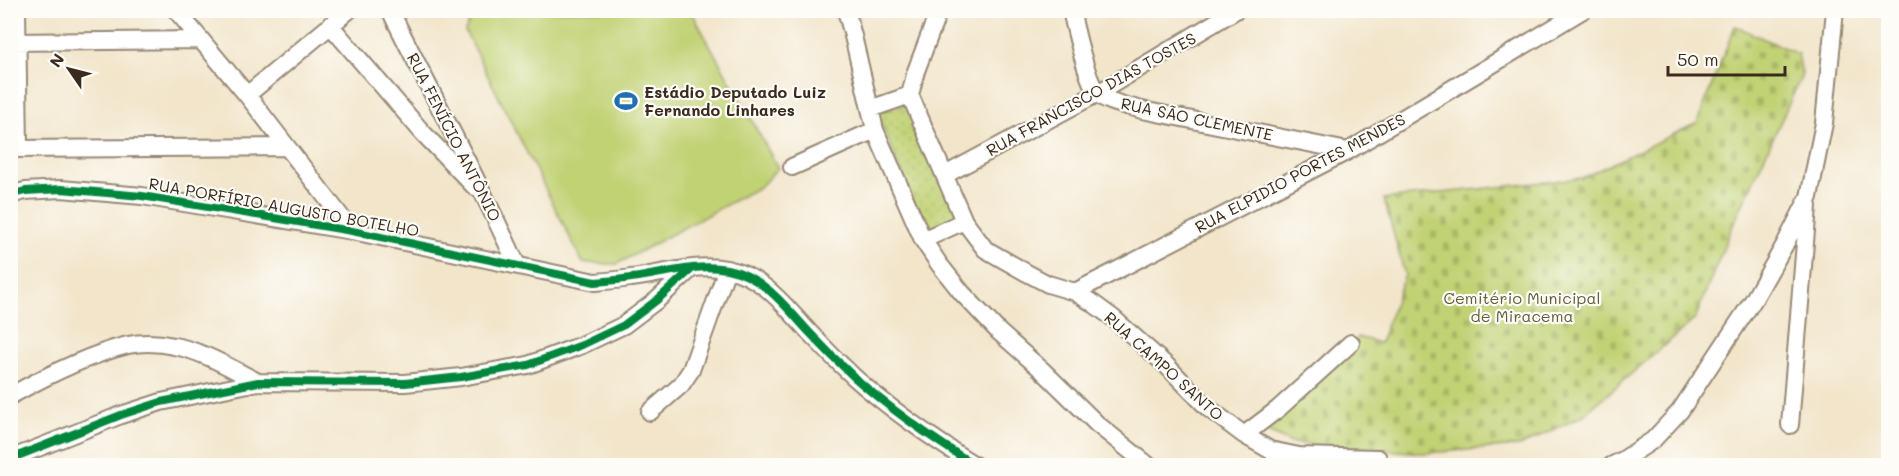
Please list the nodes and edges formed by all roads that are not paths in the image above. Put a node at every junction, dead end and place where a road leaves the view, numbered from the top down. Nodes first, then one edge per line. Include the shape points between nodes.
1 (17, 10) edge
2 (176, 10) edge
3 (349, 10) edge
4 (390, 10) edge
5 (846, 10) edge
6 (939, 10) edge
7 (1071, 10) edge
8 (1236, 10) edge
9 (1583, 10) edge
10 (1835, 10) edge
11 (330, 25) junction
12 (201, 40) junction
13 (14, 42) edge
14 (1098, 93) junction
15 (247, 95) junction
16 (910, 95) junction
17 (870, 109) junction
18 (874, 130) junction
19 (287, 147) junction
20 (15, 149) edge
21 (1348, 151) junction
22 (792, 167) dead end
23 (945, 175) junction
24 (10, 195) edge
25 (1809, 196) junction
26 (487, 198) junction
27 (964, 221) junction
28 (352, 231) junction
29 (923, 240) junction
30 (517, 265) junction
31 (693, 268) junction
32 (727, 269) junction
33 (1075, 292) junction
34 (1351, 343) dead end
35 (258, 382) junction
36 (10, 396) edge
37 (650, 412) dead end
38 (1790, 425) dead end
39 (1244, 435) junction
40 (1378, 458) dead end
41 (10, 459) edge
42 (976, 465) edge
43 (1149, 465) edge
44 (1611, 465) edge

1 - 13 street
2 - 12 street
3 - 11 street
4 - 26 street, RUA FENÍCIO ANTÔNIO
5 - 17 street
6 - 16 street
7 - 14 street
8 - 14 street, RUA FRANCISCO DIAS TOSTES
9 - 21 street, RUA ELPIDIO PORTES MENDES
10 - 25 street via 1824,123
11 - 15 street
11 - 26 street via 423,133
12 - 13 street
12 - 15 street
13 - 20 street
14 - 21 street, RUA SÃO CLEMENTE via 1142,110
14 - 23 street, RUA FRANCISCO DIAS TOSTES
15 - 19 street
16 - 17 street
16 - 23 street, RUA CAMPO SANTO
17 - 18 street
18 - 22 street
18 - 29 street
19 - 20 street
19 - 28 street
21 - 33 street, RUA ELPIDIO PORTES MENDES
23 - 27 street, RUA CAMPO SANTO
24 - 28 street, RUA PORFÍRIO AUGUSTO BOTELHO via 61,189 142,196
25 - 38 street
25 - 44 street via 1754,299 1680,411 1653,440
26 - 30 street, RUA FENÍCIO ANTÔNIO
27 - 29 street
27 - 33 street, RUA CAMPO SANTO via 986,249 1005,262 1048,284
28 - 30 street, RUA PORFÍRIO AUGUSTO BOTELHO
29 - 43 street via 999,332 1097,424
30 - 31 street, RUA PORFÍRIO AUGUSTO BOTELHO via 595,282
31 - 32 street, RUA PORFÍRIO AUGUSTO BOTELHO
31 - 35 street via 624,326 528,365 405,382
32 - 37 street via 691,370 681,386
32 - 42 street via 753,279 780,298 869,390 927,435
33 - 39 street, RUA CAMPO SANTO via 1113,318 1208,408
34 - 39 street
35 - 36 street via 201,354 148,343 101,354
35 - 41 street via 161,402
39 - 40 street, RUA CAMPO SANTO via 1270,450 1299,456

